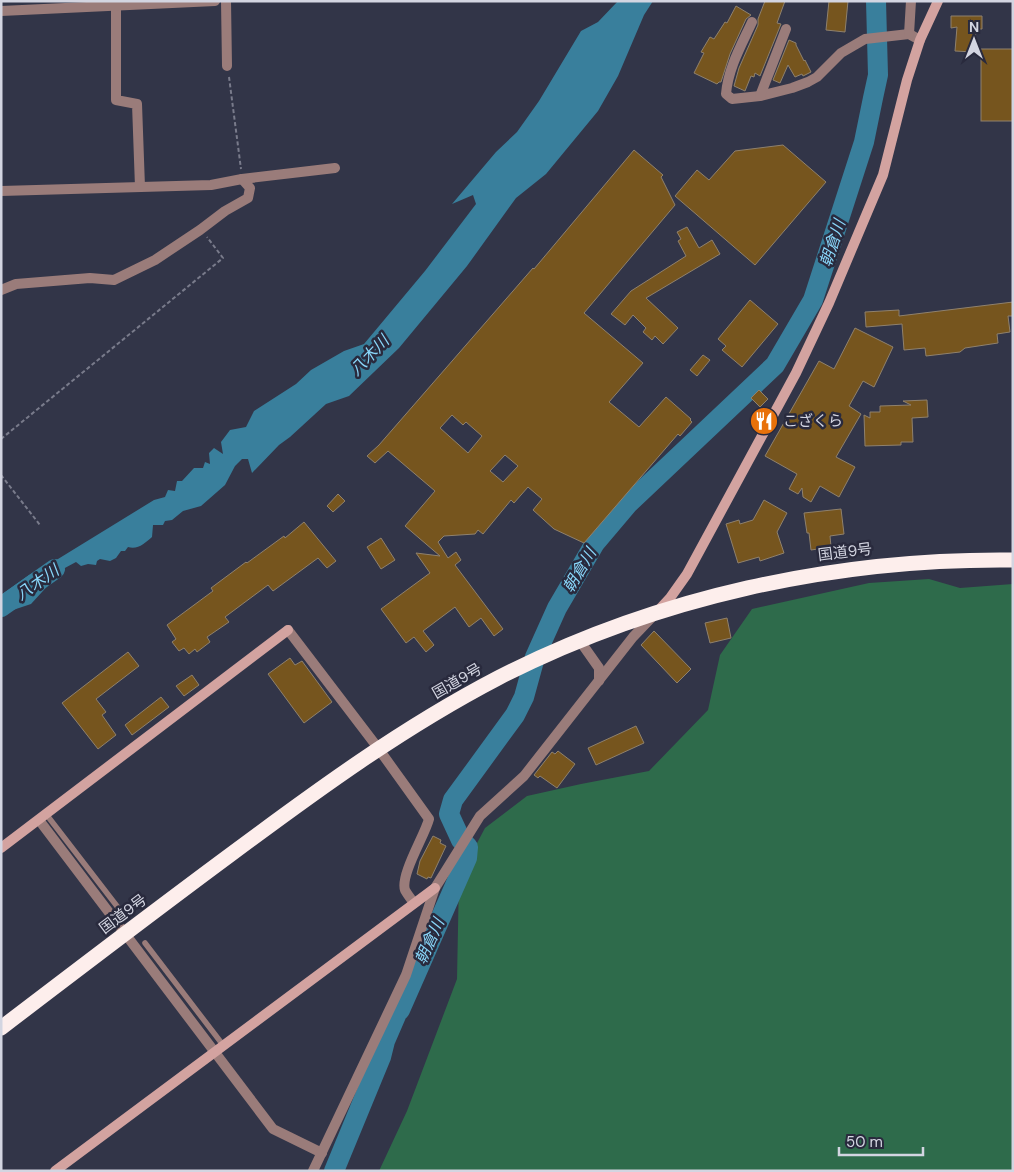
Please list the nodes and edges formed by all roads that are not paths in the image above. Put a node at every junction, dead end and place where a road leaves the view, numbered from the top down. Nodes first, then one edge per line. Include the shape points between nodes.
1 (215, 1) edge
2 (226, 1) edge
3 (911, 1) edge
4 (938, 1) edge
5 (116, 6) junction
6 (1, 11) edge
7 (752, 22) dead end
8 (786, 29) dead end
9 (909, 34) junction
10 (920, 40) junction
11 (227, 66) road end
12 (760, 96) junction
13 (335, 168) dead end
14 (242, 179) junction
15 (140, 187) junction
16 (1, 191) edge
17 (1, 290) edge
18 (1013, 560) edge
19 (655, 614) junction
20 (580, 641) junction
21 (599, 681) junction
22 (378, 748) junction
23 (42, 817) junction
24 (1, 848) edge
25 (434, 888) junction
26 (414, 903) junction
27 (123, 914) dead end
28 (126, 933) junction
29 (144, 943) dead end
30 (1, 1028) edge
31 (219, 1048) junction
32 (322, 1153) junction
33 (55, 1171) edge
34 (313, 1171) edge

1 - 5 street
2 - 11 street
3 - 9 street
4 - 10 street
5 - 6 street
5 - 15 street via 116,100 137,104
7 - 12 street via 726,86 726,94 732,98
8 - 12 street
9 - 10 street
9 - 12 street via 865,39 841,53 808,82
10 - 19 street via 883,175 829,303 796,373 687,574
13 - 14 street
14 - 15 street via 211,185
14 - 17 street via 250,188 248,198 155,260 114,280 90,278 16,284
15 - 16 street
18 - 19 highway, 国道9号 via 896,564 805,575
19 - 20 highway, 国道9号
19 - 21 street
20 - 21 street via 599,668
20 - 22 highway, 国道9号 via 520,667
21 - 25 street via 524,776 480,816
22 - 23 street via 288,630
22 - 26 street via 429,819 404,884
22 - 28 highway, 国道9号
23 - 24 street
23 - 27 lane
23 - 28 street
25 - 26 street
25 - 32 street via 406,975
26 - 31 street
28 - 30 highway, 国道9号
28 - 31 street
29 - 31 lane
31 - 32 street via 273,1130
31 - 33 street
32 - 34 street

